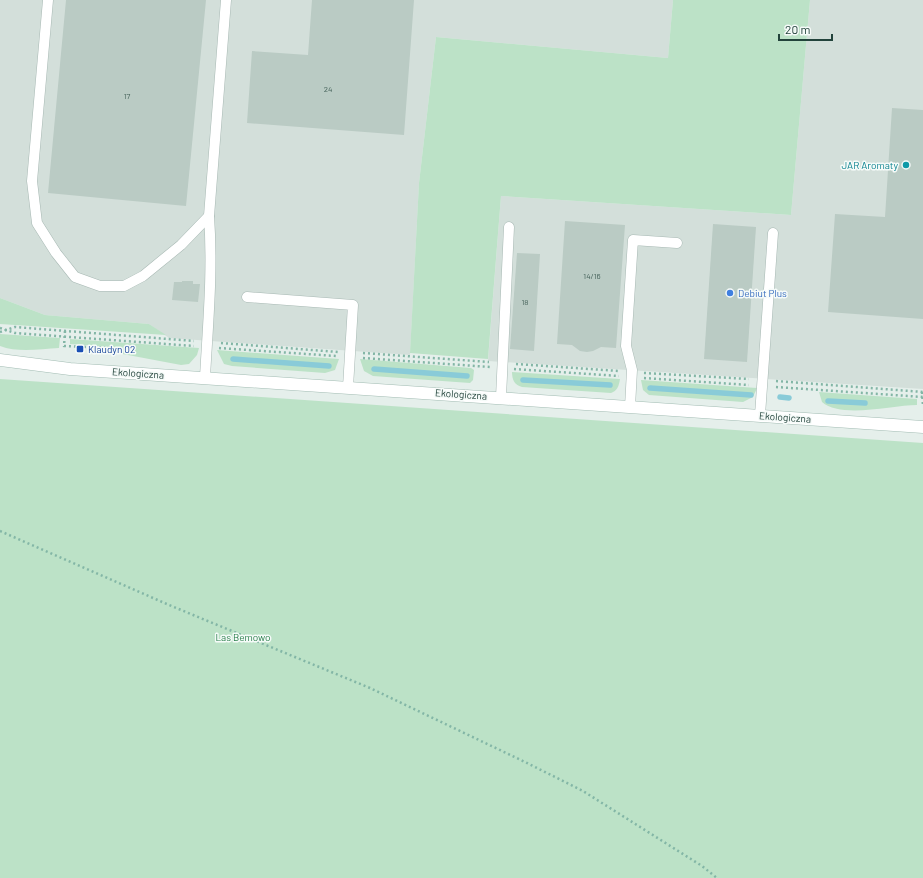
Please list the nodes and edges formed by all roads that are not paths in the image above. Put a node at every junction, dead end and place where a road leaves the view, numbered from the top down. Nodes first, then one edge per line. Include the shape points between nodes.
1 (48, 0) edge
2 (226, 0) edge
3 (209, 216) junction
4 (510, 227) dead end
5 (773, 233) dead end
6 (677, 242) dead end
7 (247, 296) dead end
8 (0, 360) edge
9 (205, 377) junction
10 (348, 387) junction
11 (501, 397) junction
12 (630, 407) junction
13 (760, 415) junction
14 (923, 427) edge

1 - 3 lane via 32,181 37,223 56,253 75,277 100,286 124,286 143,276 181,246
2 - 3 lane
3 - 9 lane via 211,252
4 - 11 lane
5 - 13 lane
6 - 12 lane via 633,240 626,346 632,375
7 - 10 lane via 353,305
8 - 9 street, Ekologiczna via 70,368
9 - 10 street, Ekologiczna
10 - 11 street, Ekologiczna
11 - 12 street, Ekologiczna
12 - 13 street, Ekologiczna
13 - 14 street, Ekologiczna

